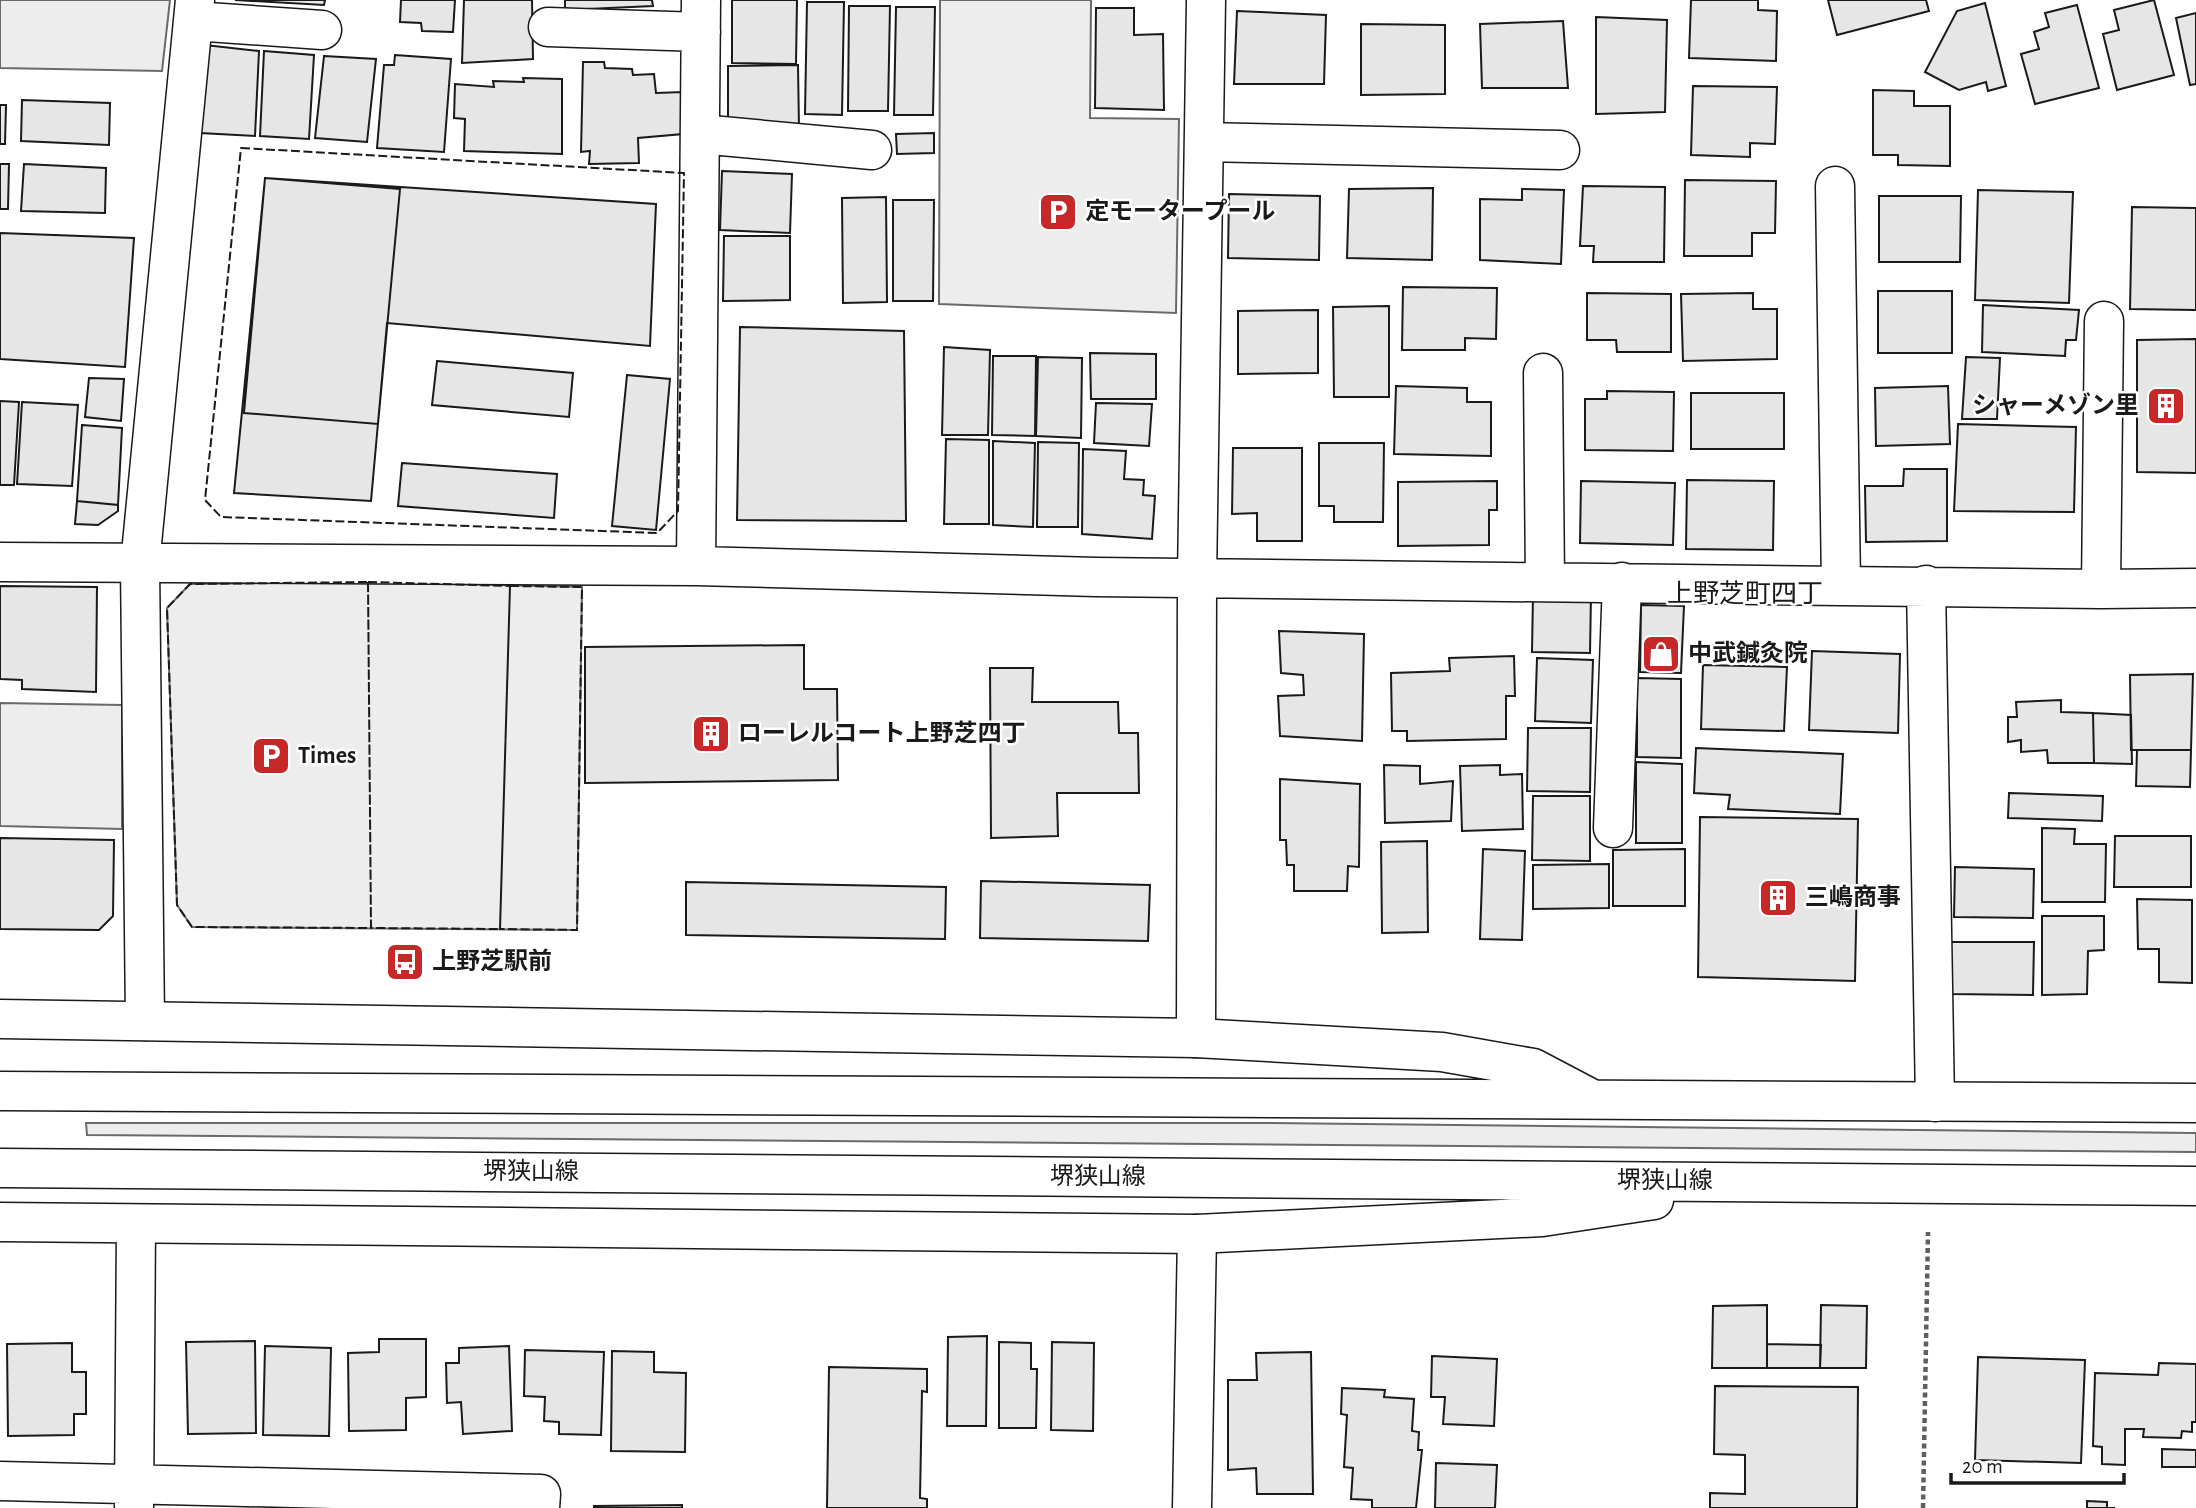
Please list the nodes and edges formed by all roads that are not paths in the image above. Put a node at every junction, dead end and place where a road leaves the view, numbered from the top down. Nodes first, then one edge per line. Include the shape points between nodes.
1 (1206, 0) edge
2 (194, 10) edge
3 (701, 16) edge
4 (548, 27) dead end
5 (322, 30) dead end
6 (700, 134) junction
7 (1204, 142) junction
8 (872, 150) dead end
9 (1560, 150) dead end
10 (1835, 186) dead end
11 (2104, 321) dead end
12 (1544, 373) dead end
13 (0, 562) edge
14 (140, 565) junction
15 (696, 566) junction
16 (1197, 578) junction
17 (1545, 582) junction
18 (1622, 582) junction
19 (1841, 584) junction
20 (1926, 585) junction
21 (2196, 588) edge
22 (2101, 589) junction
23 (1613, 828) dead end
24 (0, 1019) edge
25 (145, 1021) junction
26 (1196, 1038) junction
27 (0, 1091) edge
28 (1595, 1100) junction
29 (1936, 1102) junction
30 (2196, 1103) edge
31 (0, 1168) edge
32 (1773, 1182) junction
33 (2196, 1186) edge
34 (0, 1222) edge
35 (136, 1225) junction
36 (1197, 1234) junction
37 (0, 1480) edge
38 (134, 1495) edge
39 (540, 1508) edge
40 (1192, 1508) edge

1 - 7 main road
2 - 5 main road
2 - 14 main road
3 - 4 main road
3 - 6 main road
6 - 8 main road
6 - 15 main road
7 - 9 main road
7 - 16 main road
10 - 19 main road
11 - 22 main road
12 - 17 main road
13 - 14 main road
14 - 15 main road
14 - 25 main road
15 - 16 main road
16 - 17 main road
16 - 26 main road
17 - 18 main road
18 - 19 main road
18 - 23 main road
19 - 20 main road
20 - 22 main road
20 - 29 main road
21 - 22 main road
24 - 25 main road
25 - 26 main road
26 - 28 main road via 1442,1052 1533,1068
27 - 28 main road
28 - 29 main road
29 - 30 main road
31 - 32 main road, 堺狭山線
32 - 33 main road, 堺狭山線
32 - 36 main road via 1542,1217
34 - 35 main road
35 - 36 main road
35 - 38 main road
36 - 40 main road
37 - 38 main road
38 - 39 main road via 541,1494

